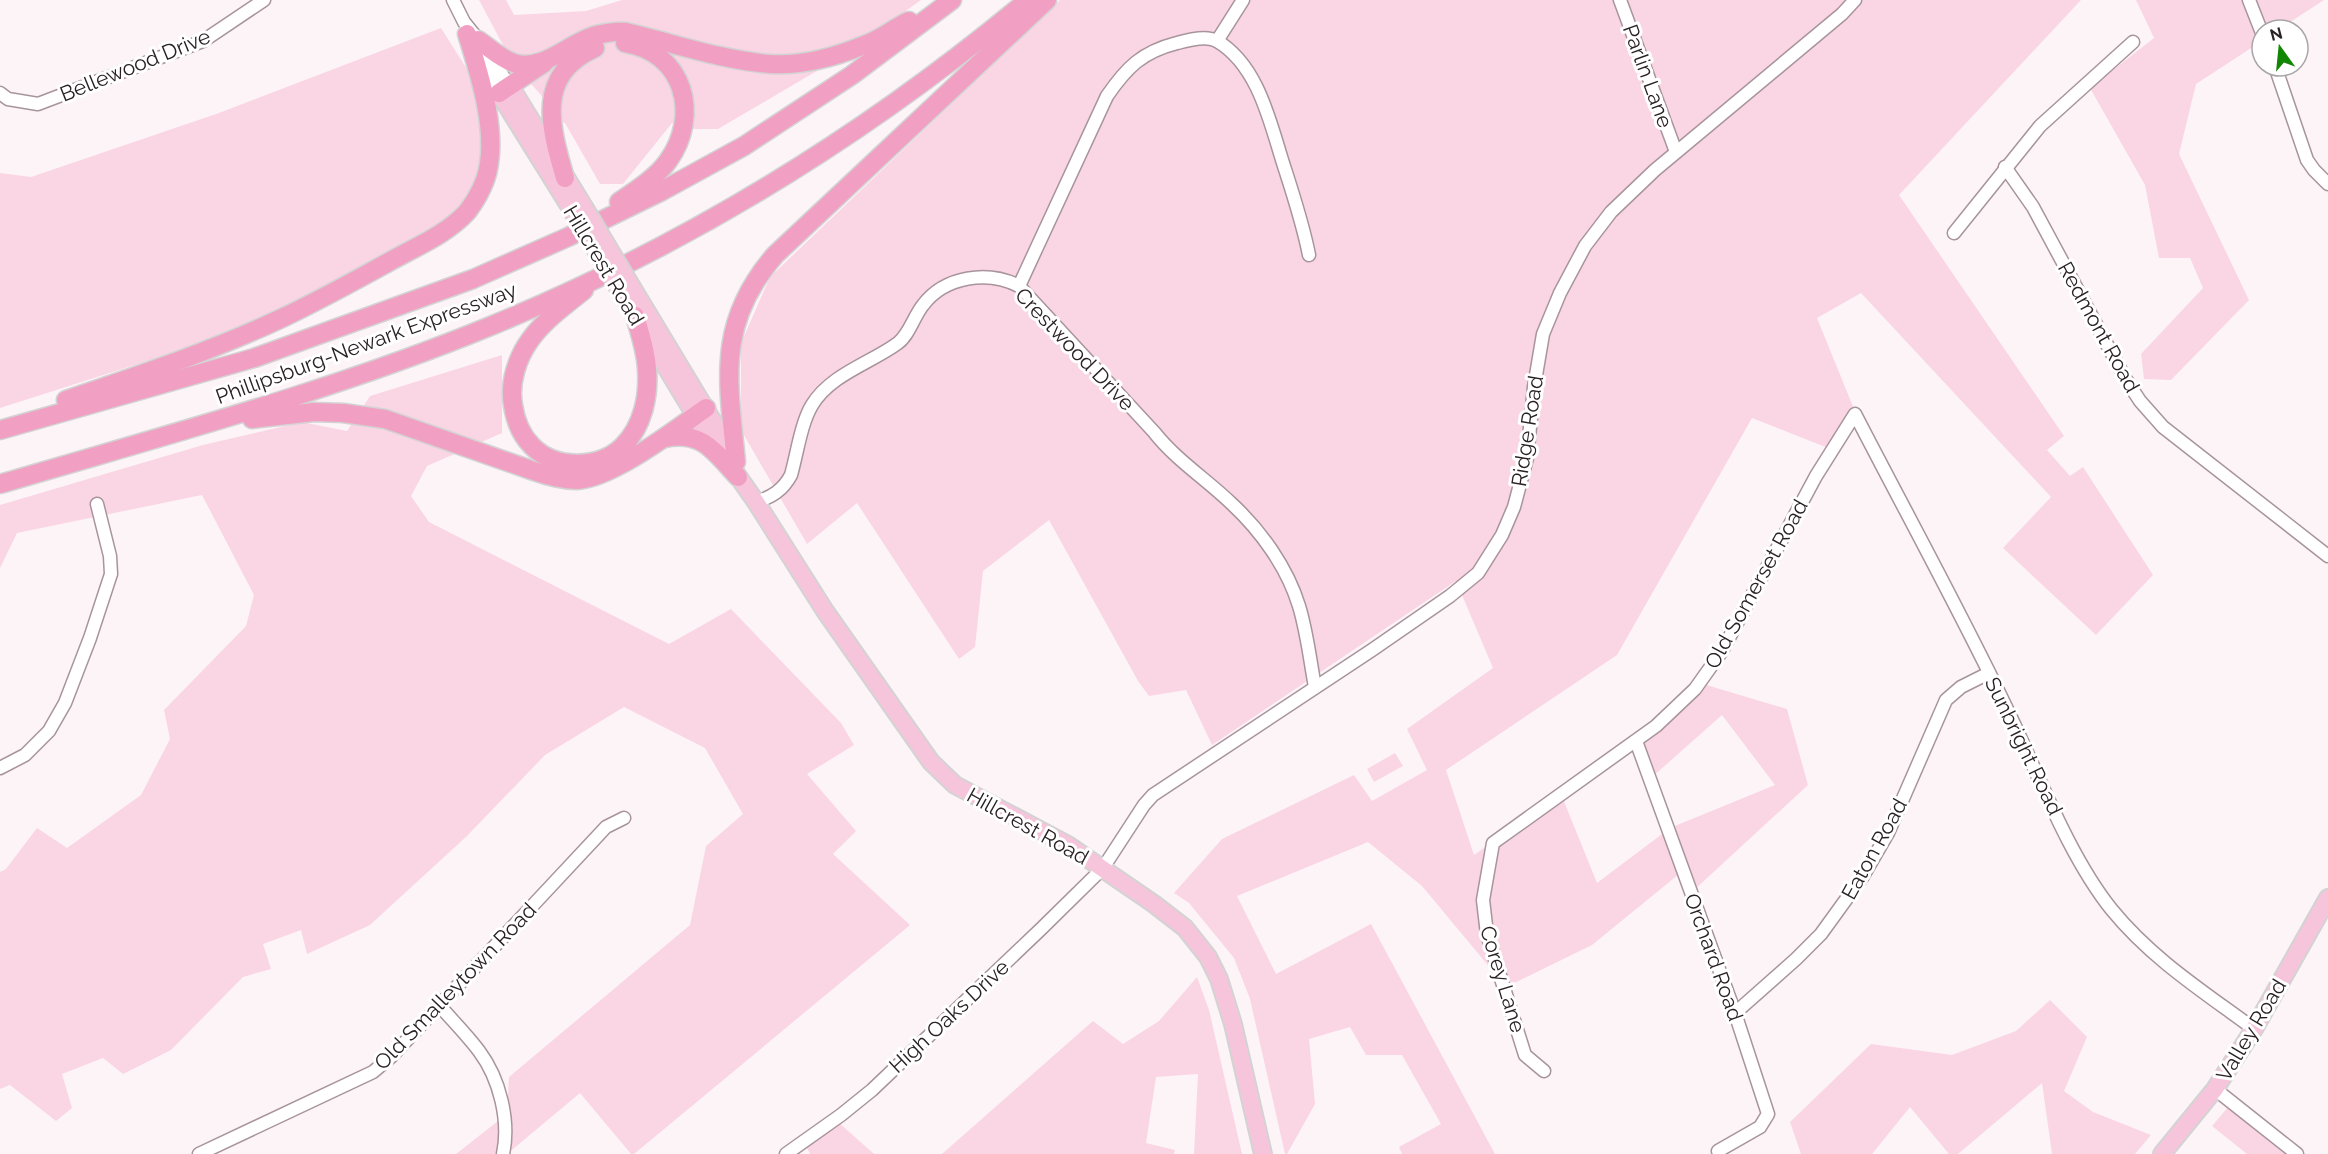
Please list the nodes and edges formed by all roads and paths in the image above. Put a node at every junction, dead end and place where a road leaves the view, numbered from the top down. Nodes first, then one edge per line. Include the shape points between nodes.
1 (264, 0) edge
2 (453, 0) edge
3 (952, 0) edge
4 (1028, 0) edge
5 (1047, 0) edge
6 (1243, 0) edge
7 (1620, 0) edge
8 (1855, 0) edge
9 (2249, 0) edge
10 (2256, 18) edge
11 (470, 32) junction
12 (1217, 40) junction
13 (2133, 42) dead end
14 (553, 57) junction
15 (2279, 78) edge
16 (504, 90) junction
17 (0, 93) edge
18 (1676, 152) junction
19 (2005, 167) junction
20 (565, 178) junction
21 (2328, 184) edge
22 (578, 210) junction
23 (1954, 233) dead end
24 (568, 237) junction
25 (1309, 255) dead end
26 (602, 275) junction
27 (1019, 286) junction
28 (628, 292) junction
29 (635, 316) junction
30 (701, 411) junction
31 (1856, 414) joint
32 (0, 424) edge
33 (194, 428) junction
34 (0, 430) edge
35 (661, 439) junction
36 (737, 470) junction
37 (0, 484) edge
38 (756, 502) junction
39 (97, 504) dead end
40 (2328, 556) edge
41 (1989, 673) junction
42 (1315, 687) junction
43 (1636, 741) junction
44 (0, 768) edge
45 (624, 818) dead end
46 (1493, 843) joint
47 (1102, 868) junction
48 (2328, 898) edge
49 (439, 1005) junction
50 (1735, 1013) junction
51 (2254, 1029) junction
52 (1544, 1071) dead end
53 (2215, 1089) junction
54 (1718, 1151) dead end
55 (199, 1154) edge
56 (503, 1154) edge
57 (786, 1154) edge
58 (1263, 1154) edge
59 (2162, 1154) edge
60 (2297, 1154) edge

1 - 17 street, Bellewood Drive via 203,41 39,104 8,99
2 - 11 street, Hillcrest Road
3 - 14 highway via 868,44 797,63 739,60 614,31 593,36
3 - 24 highway, Phillipsburg-Newark Expressway via 852,75 744,146
4 - 26 highway, Phillipsburg-Newark Expressway via 909,92 761,192
5 - 36 highway via 775,255 752,285 734,324 728,363
6 - 12 street
7 - 18 street, Parlin Lane
8 - 18 street, Ridge Road
9 - 10 street
11 - 14 highway via 516,64
11 - 16 street, Hillcrest Road
11 - 32 highway via 490,151 484,182 467,212 441,233 281,318 169,364
12 - 25 street via 1243,65 1260,96 1303,224
12 - 27 street via 1194,39 1158,48 1122,75 1107,96
13 - 19 street via 2040,126
14 - 16 highway
15 - 21 street via 2307,160
16 - 20 main road, Hillcrest Road
16 - 22 main road, Hillcrest Road
18 - 42 street, Ridge Road via 1611,212 1585,246 1560,292 1540,348 1520,487 1488,560 1450,596
19 - 23 street
19 - 40 street, Redmont Road via 2033,207 2140,401 2163,427
20 - 22 main road, Hillcrest Road
20 - 24 highway via 551,121 552,97 559,77 582,54 613,43 627,43 657,55 682,87 686,117 680,138 668,162 638,189
22 - 28 main road, Hillcrest Road, bridge
24 - 34 highway, Phillipsburg-Newark Expressway via 474,279 254,358
26 - 29 highway via 539,328 514,375 512,397 517,421 531,446 567,463 588,464 616,452 631,437 647,397 645,351
26 - 33 highway, Phillipsburg-Newark Expressway via 493,325 363,373
27 - 38 street, Crestwood Drive via 1007,280 973,277 942,287 923,304 900,342 834,382 819,396 808,412 787,483 770,497
27 - 42 street, Crestwood Drive via 1165,447 1252,524 1279,560 1297,599
28 - 29 main road, Hillcrest Road
28 - 30 main road, Hillcrest Road
29 - 30 main road, Hillcrest Road
30 - 35 highway
30 - 36 main road, Hillcrest Road
31 - 41 street, Sunbright Road
31 - 43 street, Old Somerset Road via 1816,476 1708,672 1678,708
33 - 35 highway via 291,413 343,413 385,419 531,470 577,480 596,476
33 - 37 highway, Phillipsburg-Newark Expressway
35 - 36 highway via 678,435 705,442
36 - 38 main road, Hillcrest Road
38 - 47 main road, Hillcrest Road via 825,611 931,762 955,784 1023,819
39 - 44 street via 111,574 90,638 65,703 49,731 25,755
41 - 50 street, Eaton Road via 1961,687 1947,700 1888,833 1840,909 1796,959
41 - 51 street, Sunbright Road via 2073,848 2112,909 2163,962
42 - 47 street, Ridge Road via 1153,795
43 - 46 street, Old Somerset Road
43 - 50 street, Orchard Road
45 - 49 street, Old Smalleytown Road via 606,827
46 - 52 street, Corey Lane via 1483,900 1487,934 1525,1055
47 - 57 street, High Oaks Drive via 872,1090
47 - 58 main road, Hillcrest Road via 1185,928 1214,966 1233,1024
48 - 51 main road, Valley Road
49 - 55 street, Old Smalleytown Road via 373,1072
49 - 56 street via 480,1051 498,1088 507,1136
50 - 54 street, Orchard Road via 1768,1114 1760,1127
51 - 53 main road, Valley Road
53 - 59 main road, Valley Road
53 - 60 street

